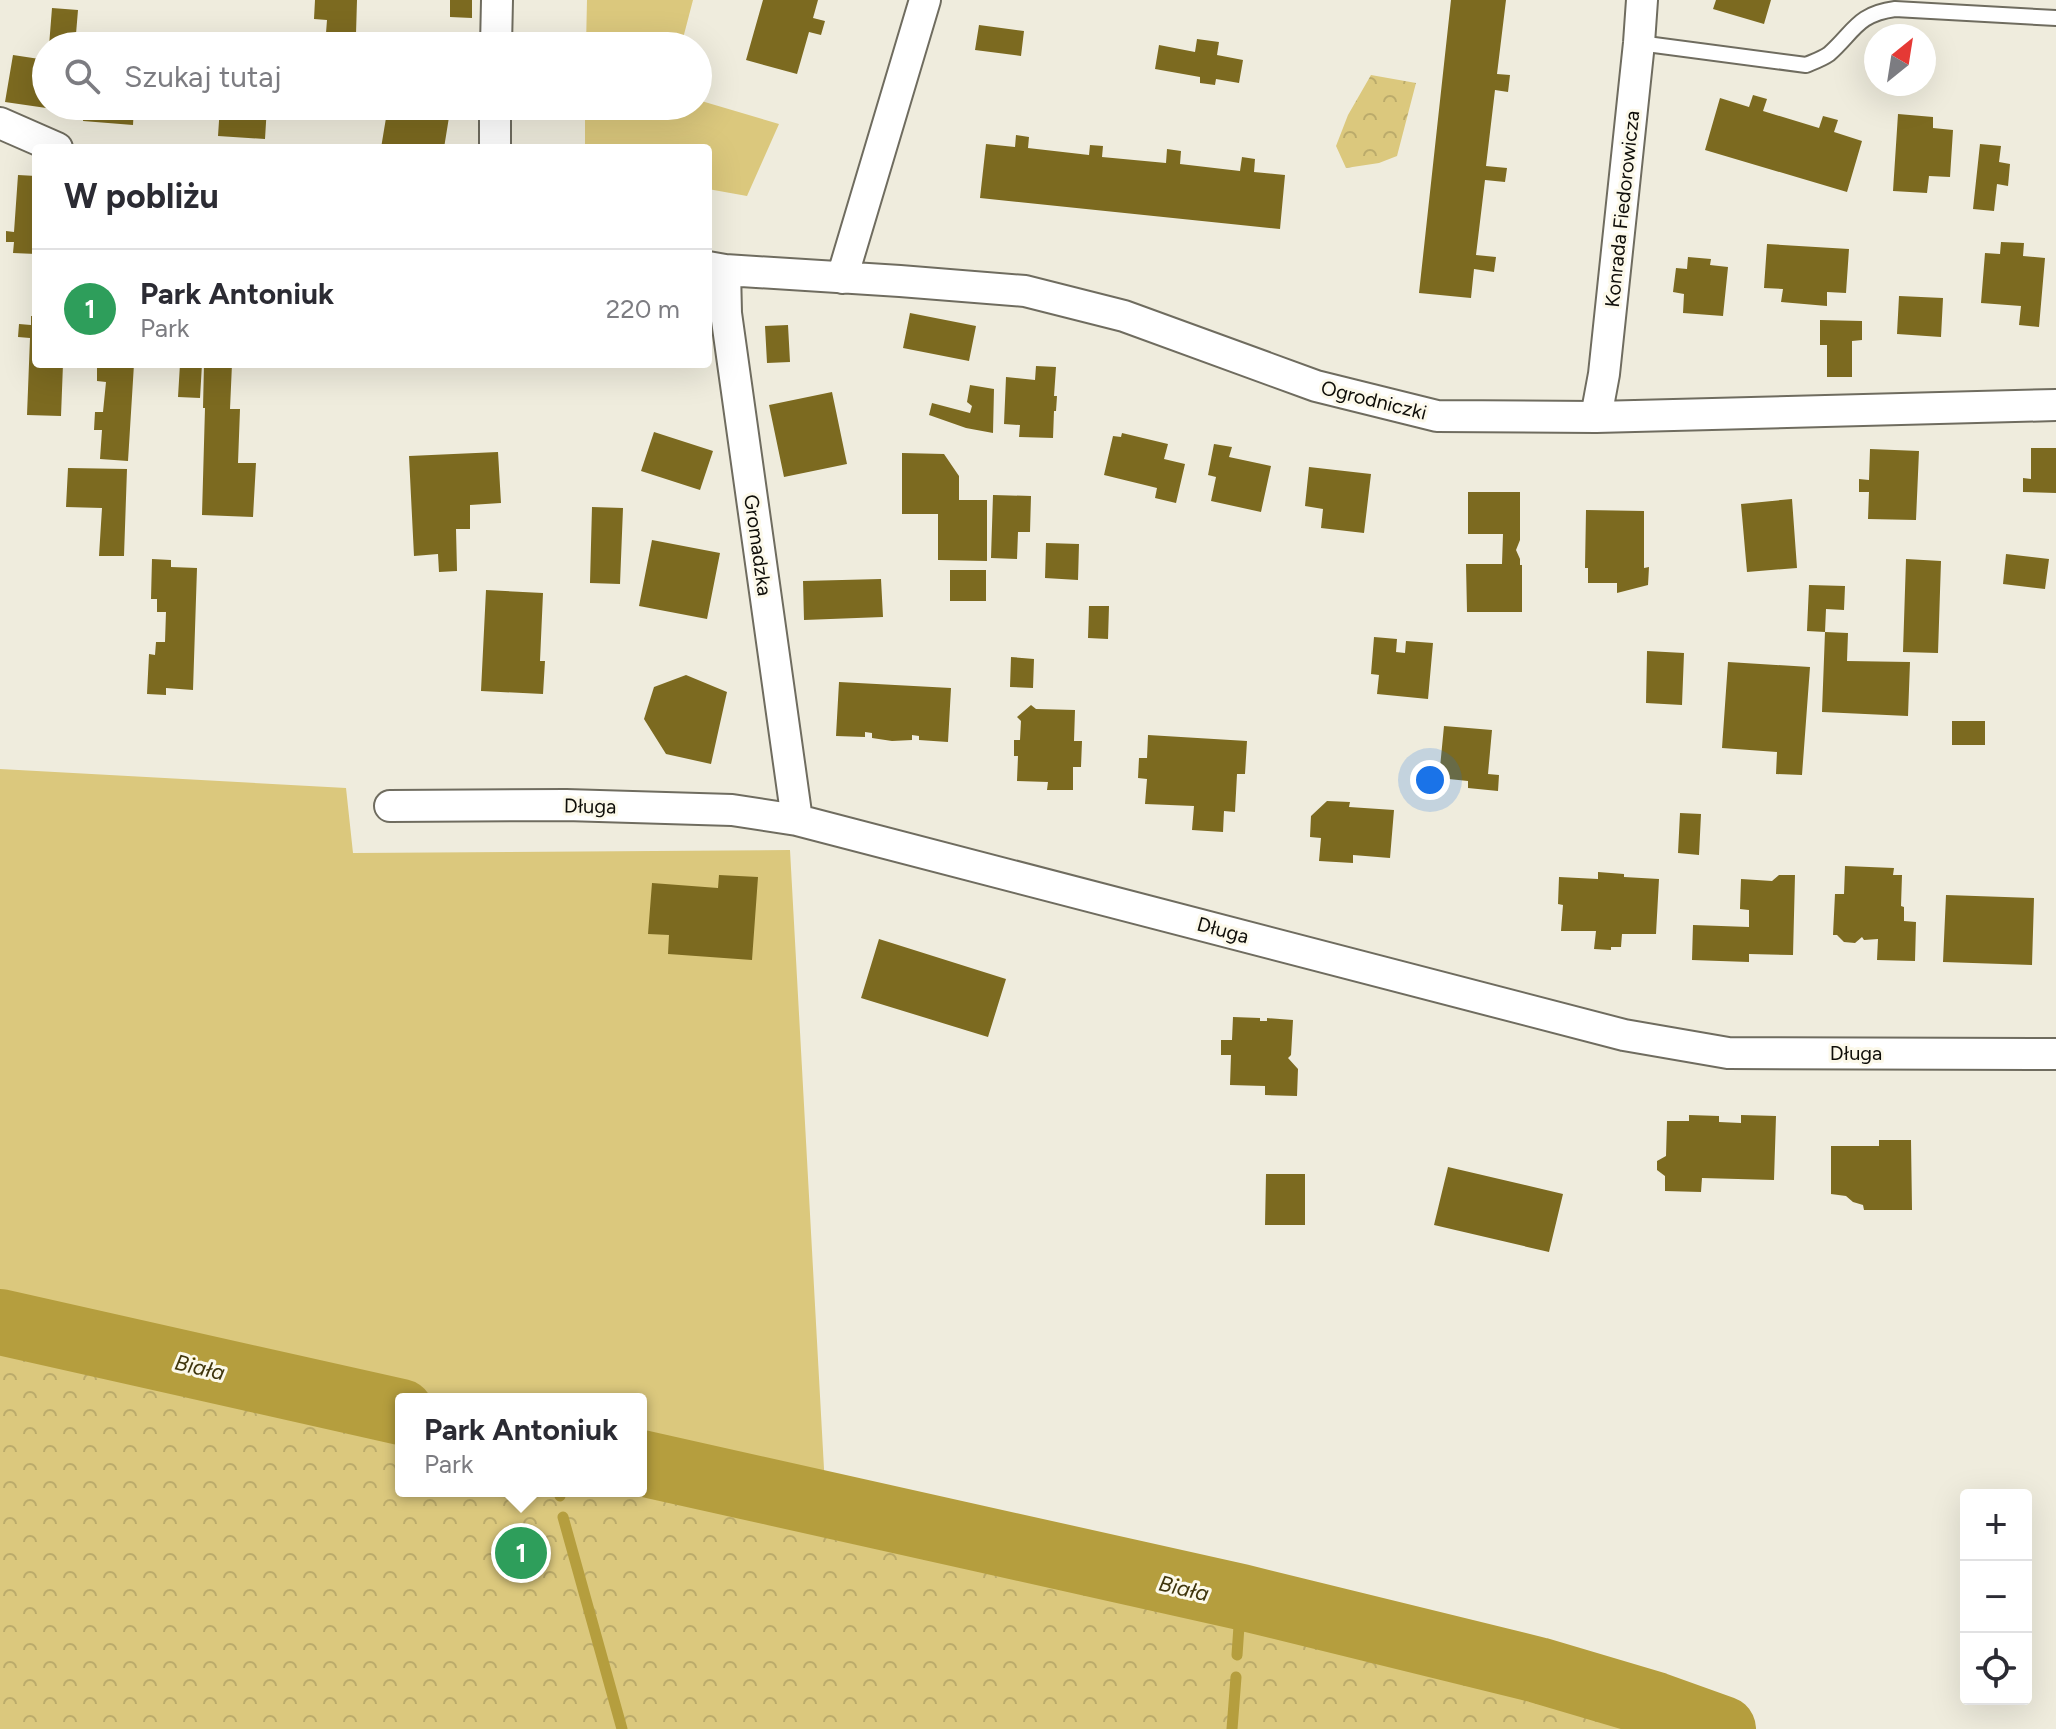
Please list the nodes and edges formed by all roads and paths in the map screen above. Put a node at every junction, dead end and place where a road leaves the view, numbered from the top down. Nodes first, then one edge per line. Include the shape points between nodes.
1 (497, 0) edge
2 (925, 0) edge
3 (1642, 0) edge
4 (2056, 18) edge
5 (496, 32) edge
6 (1639, 43) junction
7 (495, 120) edge
8 (0, 123) edge
9 (48, 144) edge
10 (495, 144) edge
11 (716, 269) edge
12 (842, 278) junction
13 (2056, 405) edge
14 (1596, 417) junction
15 (390, 806) dead end
16 (797, 820) junction
17 (2056, 1054) edge

1 - 5 street
2 - 12 street
3 - 6 street, Konrada Fiedorowicza
4 - 6 lane via 1878,11 1858,23 1826,56 1806,65
6 - 14 street, Konrada Fiedorowicza
7 - 10 street
8 - 9 street
11 - 12 street, Ogrodniczki
11 - 16 street, Gromadzka
12 - 14 street, Ogrodniczki via 1025,291 1124,316 1316,386 1437,416
13 - 14 street, Ogrodniczki
15 - 16 street, Długa via 732,810
16 - 17 street, Długa via 1624,1035 1728,1053

